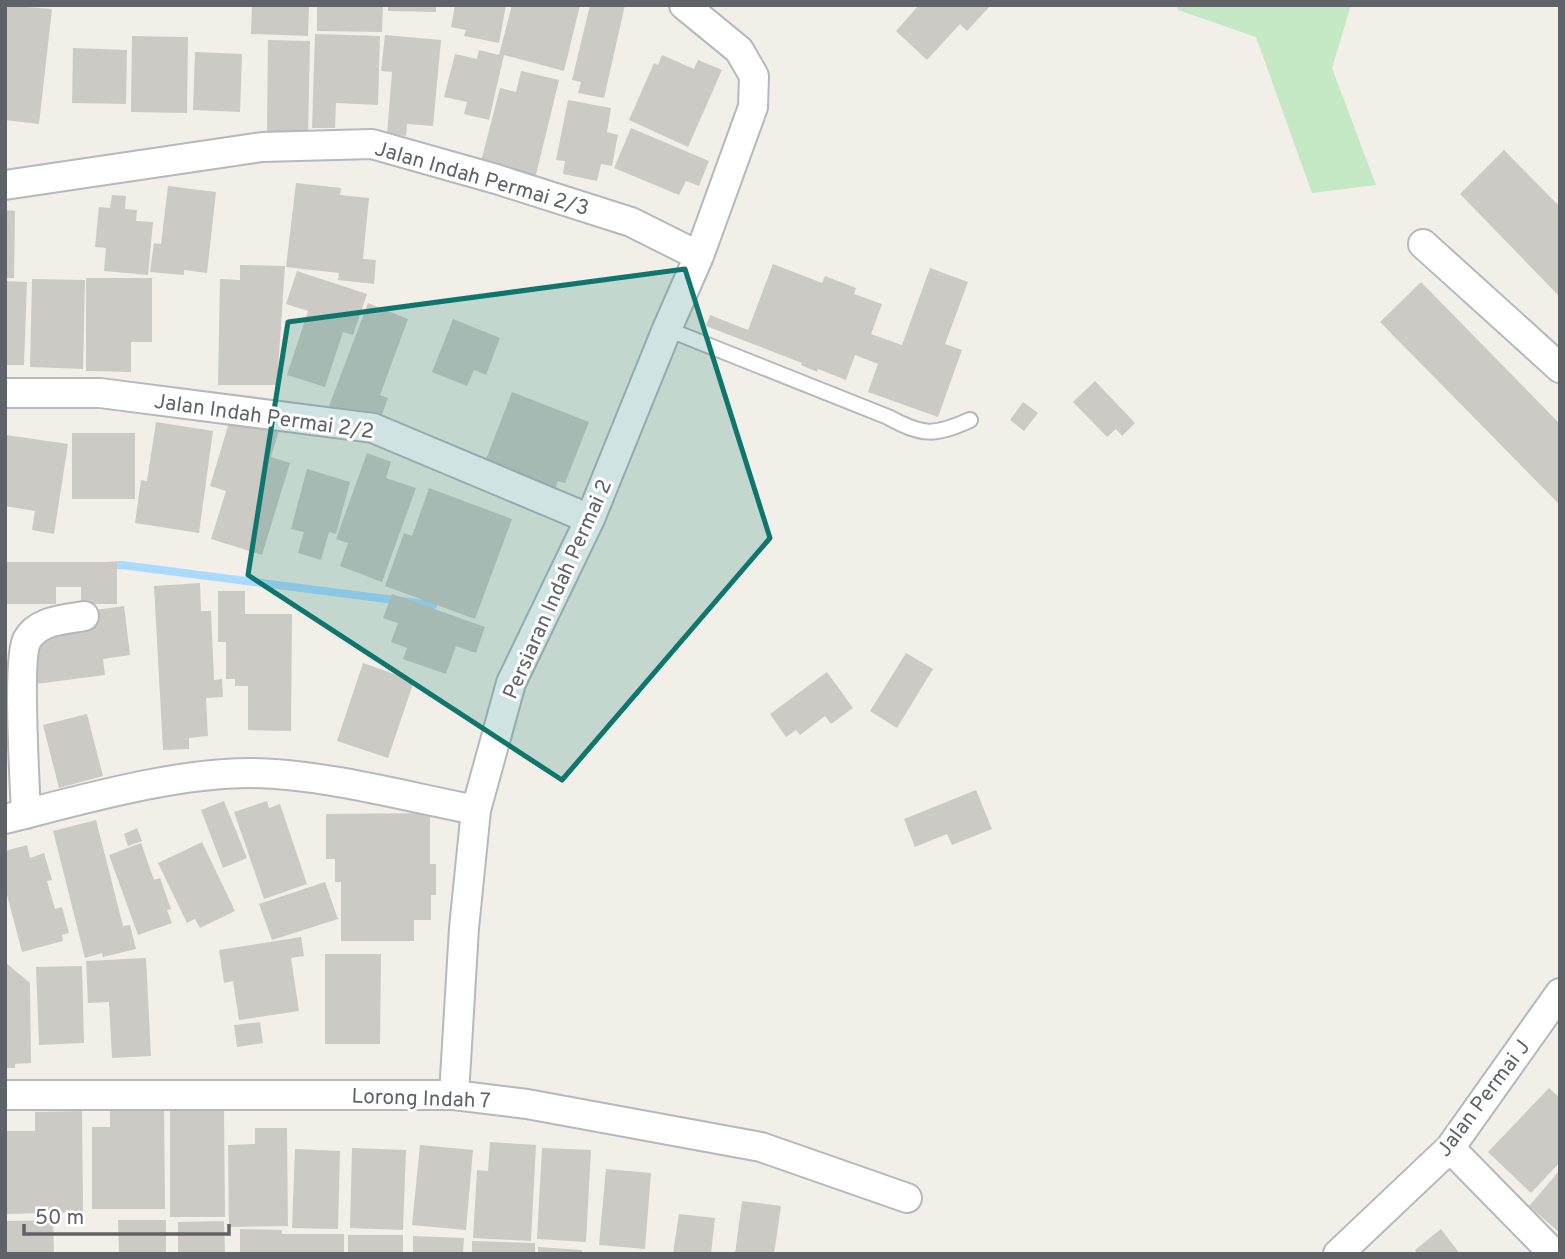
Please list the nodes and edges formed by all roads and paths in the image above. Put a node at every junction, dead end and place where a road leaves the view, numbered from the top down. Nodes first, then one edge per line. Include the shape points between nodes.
1 (684, 5) edge
2 (5, 185) edge
3 (1423, 244) dead end
4 (699, 256) junction
5 (667, 329) junction
6 (1560, 368) edge
7 (5, 393) edge
8 (970, 420) dead end
9 (590, 519) junction
10 (84, 616) dead end
11 (476, 810) junction
12 (16, 816) edge
13 (1560, 993) edge
14 (5, 1095) edge
15 (454, 1095) junction
16 (1450, 1148) junction
17 (907, 1198) dead end
18 (1338, 1254) edge
19 (1554, 1254) edge

1 - 4 street, Persiaran Indah Permai 2 via 739,50 754,76 753,107
2 - 4 street, Jalan Indah Permai 2/3 via 262,147 372,145 631,222
3 - 6 street
4 - 5 street, Persiaran Indah Permai 2
5 - 8 lane via 917,432 946,431
5 - 9 street, Persiaran Indah Permai 2
7 - 9 street, Jalan Indah Permai 2/2 via 100,393 373,428
9 - 11 street, Persiaran Indah Permai 2 via 511,682
10 - 12 street via 43,624 26,641
11 - 12 street via 303,776 249,773 175,779
11 - 15 street, Persiaran Indah Permai 2
13 - 16 street, Jalan Permai J
14 - 15 street, Lorong Indah 7
15 - 17 street, Lorong Indah 7 via 761,1147
16 - 18 street, Jalan Permai J
16 - 19 street

